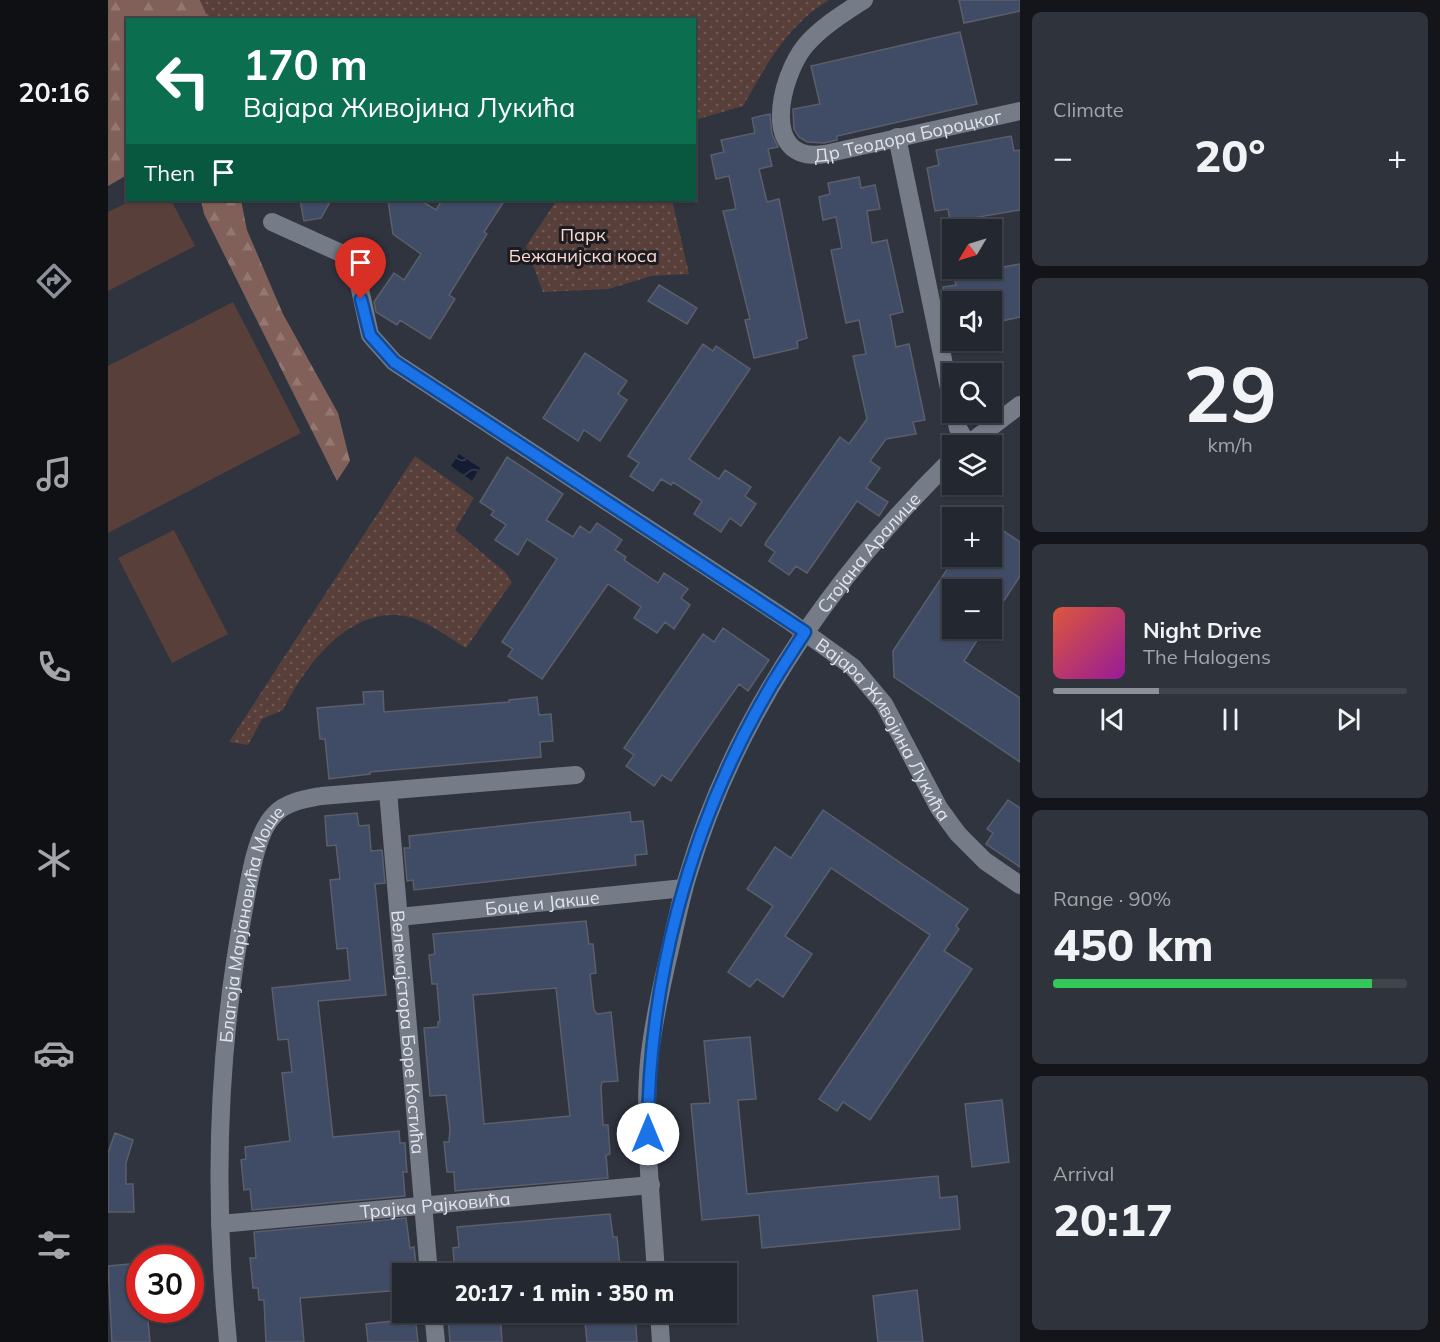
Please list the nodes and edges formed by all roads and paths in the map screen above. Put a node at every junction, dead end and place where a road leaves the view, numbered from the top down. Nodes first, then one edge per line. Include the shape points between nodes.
1 (864, 0) edge
2 (1020, 111) edge
3 (897, 137) junction
4 (272, 222) dead end
5 (944, 363) edge
6 (1020, 405) edge
7 (980, 435) edge
8 (942, 469) edge
9 (805, 632) junction
10 (576, 775) dead end
11 (388, 791) junction
12 (1020, 885) edge
13 (684, 888) junction
14 (399, 917) junction
15 (651, 1185) junction
16 (423, 1207) junction
17 (220, 1224) junction
18 (428, 1263) edge
19 (655, 1263) edge
20 (434, 1323) edge
21 (659, 1323) edge
22 (228, 1342) edge
23 (436, 1342) edge
24 (661, 1342) edge

1 - 3 street, Др Теодора Бороцког via 819,33 796,60 780,119 786,139 799,153 825,154
2 - 3 street, Др Теодора Бороцког
3 - 5 street
4 - 9 street, Вајара Живојина Лукића via 343,254 352,263 370,335 394,362
6 - 7 street
8 - 9 street, Стојана Аралице via 873,541
9 - 12 street, Вајара Живојина Лукића via 864,678 899,730 927,786 958,834 986,861
9 - 13 street, Стојана Аралице via 764,697 741,744 705,824
10 - 11 street, Благоја Марјановића Моше
11 - 14 street, Велемајстора Боре Костића
11 - 17 street, Благоја Марјановића Моше via 321,796 297,802 274,814 264,828 239,936 223,1051 218,1135
13 - 14 street, Боце и Јакше
13 - 15 street, Стојана Аралице via 661,985 649,1062
14 - 16 street, Велемајстора Боре Костића
15 - 16 street, Трајка Рајковића
15 - 19 street, Стојана Аралице
16 - 17 street, Трајка Рајковића
16 - 18 street, Велемајстора Боре Костића
17 - 22 street, Благоја Марјановића Моше
20 - 23 street
21 - 24 street

